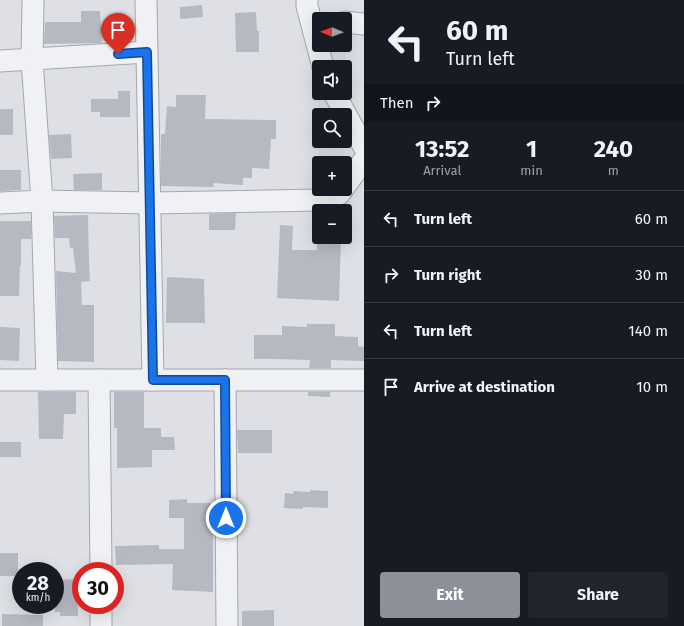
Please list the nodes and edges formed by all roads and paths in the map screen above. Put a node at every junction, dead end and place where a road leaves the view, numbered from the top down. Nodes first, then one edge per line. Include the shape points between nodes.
1 (34, 0) edge
2 (146, 0) edge
3 (352, 23) edge
4 (364, 24) edge
5 (147, 52) junction
6 (32, 60) junction
7 (0, 61) edge
8 (338, 100) edge
9 (364, 147) edge
10 (364, 160) edge
11 (352, 176) edge
12 (333, 196) edge
13 (42, 201) junction
14 (0, 203) edge
15 (150, 203) junction
16 (0, 380) edge
17 (47, 380) junction
18 (99, 380) junction
19 (153, 380) junction
20 (225, 380) junction
21 (364, 380) edge
22 (101, 562) edge
23 (101, 614) edge
24 (101, 626) edge
25 (227, 626) edge

1 - 6 street
2 - 5 street
3 - 4 street
5 - 6 street
5 - 15 street
6 - 7 street
6 - 13 street
8 - 9 street
10 - 11 street
12 - 15 street via 320,200
13 - 14 street
13 - 15 street
13 - 17 street
15 - 19 street
16 - 17 street
17 - 18 street
18 - 19 street
18 - 22 street
19 - 20 street
20 - 21 street
20 - 25 street
23 - 24 street

